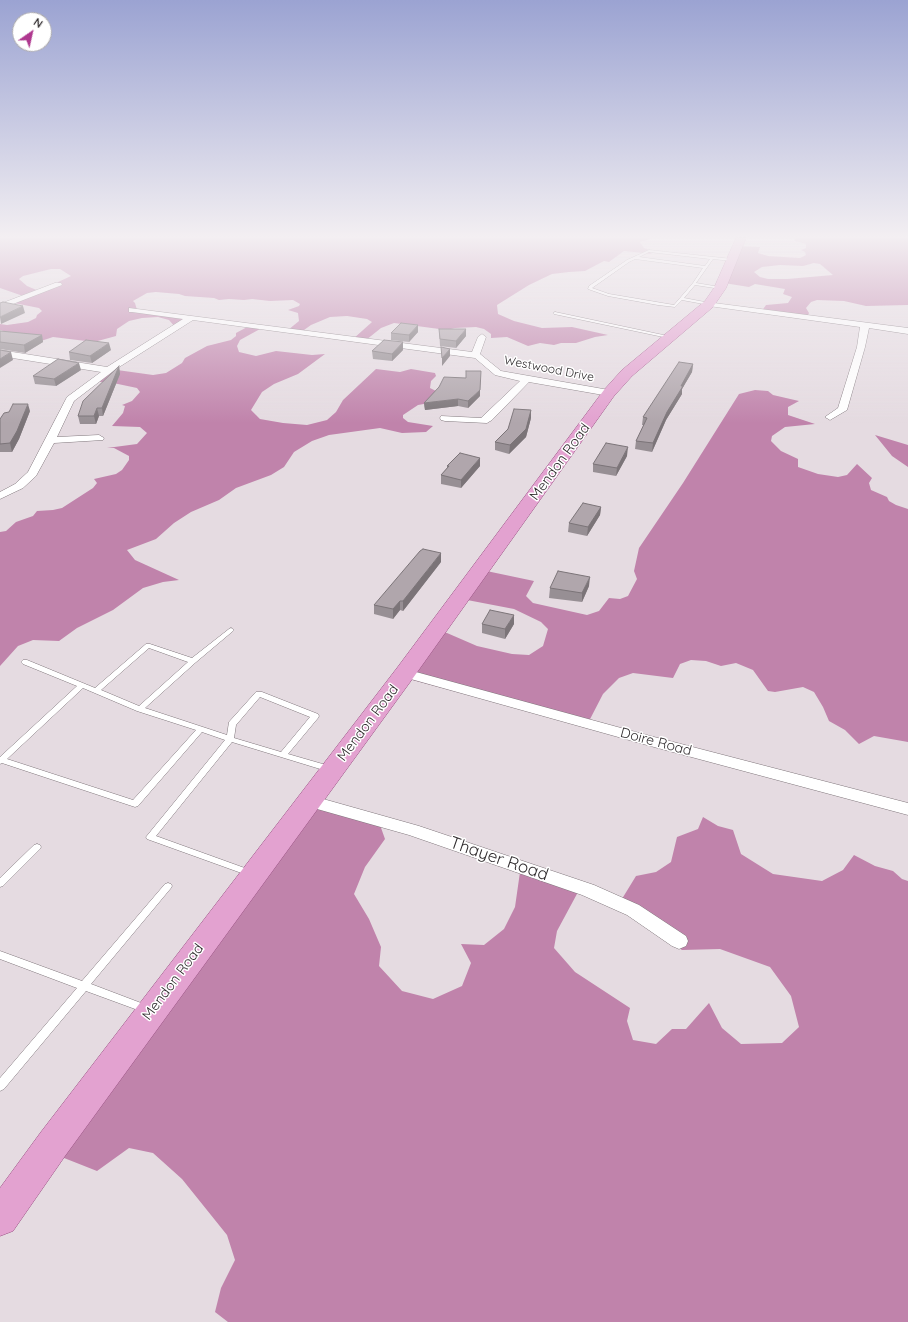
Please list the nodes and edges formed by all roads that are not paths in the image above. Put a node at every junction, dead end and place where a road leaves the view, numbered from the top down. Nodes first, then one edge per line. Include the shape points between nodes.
1 (681, 299) edge
2 (16, 300) edge
3 (634, 300) edge
4 (711, 300) edge
5 (734, 300) edge
6 (0, 307) edge
7 (132, 310) dead end
8 (555, 313) dead end
9 (191, 318) junction
10 (865, 325) junction
11 (908, 331) edge
12 (482, 337) dead end
13 (668, 337) junction
14 (0, 353) edge
15 (475, 355) junction
16 (109, 370) junction
17 (527, 379) junction
18 (609, 393) junction
19 (830, 417) dead end
20 (445, 418) dead end
21 (99, 438) dead end
22 (50, 440) junction
23 (0, 496) edge
24 (231, 630) dead end
25 (193, 661) junction
26 (25, 662) dead end
27 (405, 673) junction
28 (82, 685) junction
29 (96, 691) junction
30 (140, 708) junction
31 (201, 729) junction
32 (230, 739) junction
33 (283, 755) junction
34 (0, 761) edge
35 (332, 770) junction
36 (309, 801) junction
37 (908, 809) edge
38 (37, 847) dead end
39 (254, 874) junction
40 (0, 884) edge
41 (168, 886) dead end
42 (679, 941) dead end
43 (0, 955) edge
44 (82, 986) junction
45 (152, 1011) junction
46 (0, 1086) edge
47 (0, 1218) edge

1 - 3 lane via 675,306 670,306
2 - 6 street
4 - 13 main road, Mendon Road
5 - 10 street
7 - 9 street, Westwood Drive
8 - 13 lane
9 - 15 street, Westwood Drive
9 - 16 street
10 - 11 street
10 - 19 street via 842,410
12 - 15 street
13 - 18 main road, Mendon Road via 627,373
14 - 16 street
15 - 17 street, Westwood Drive via 498,373
16 - 22 street via 70,399
17 - 18 street, Westwood Drive
17 - 20 street via 488,418
18 - 27 main road, Mendon Road
21 - 22 street
22 - 23 street via 27,481
24 - 25 lane
25 - 29 lane via 148,645
25 - 30 lane
26 - 28 lane
27 - 35 main road, Mendon Road
27 - 37 street, Doire Road
28 - 29 lane
28 - 34 lane
29 - 30 lane
30 - 31 lane
31 - 32 lane
31 - 34 lane via 135,804
32 - 33 lane
32 - 33 lane via 232,724 259,694 315,716
32 - 39 lane via 150,838
33 - 35 lane
35 - 36 main road, Mendon Road
36 - 39 main road, Mendon Road
36 - 42 street, Thayer Road via 413,830 588,890 633,910
38 - 40 lane
39 - 45 main road, Mendon Road
41 - 44 lane
43 - 44 lane
44 - 45 lane
44 - 46 lane
45 - 47 main road, Mendon Road

